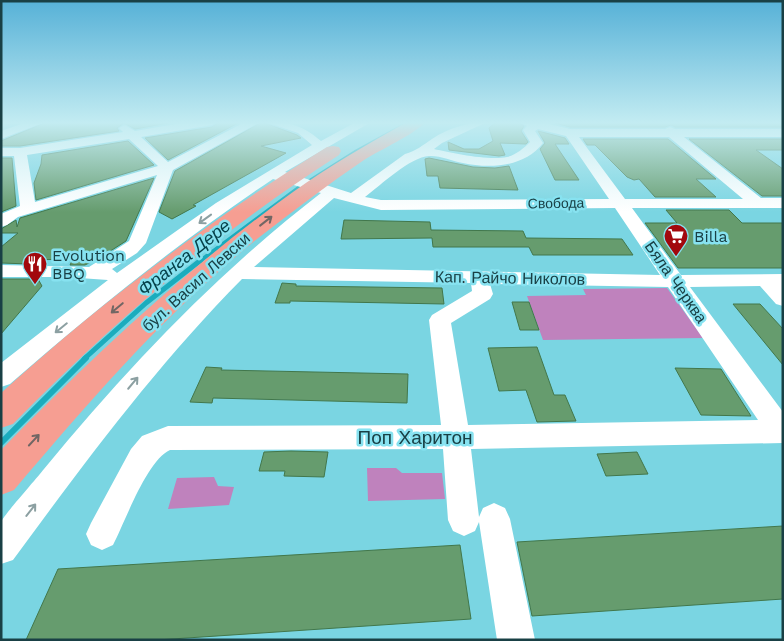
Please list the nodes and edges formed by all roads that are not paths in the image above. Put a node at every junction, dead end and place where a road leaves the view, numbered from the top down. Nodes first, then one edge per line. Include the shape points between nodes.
1 (1, 152) edge
2 (20, 152) joint
3 (150, 152) edge
4 (198, 152) edge
5 (311, 152) edge
6 (333, 152) edge
7 (364, 152) edge
8 (388, 152) edge
9 (422, 152) edge
10 (525, 152) edge
11 (583, 152) edge
12 (696, 152) edge
13 (419, 154) junction
14 (167, 168) junction
15 (277, 174) junction
16 (337, 193) junction
17 (619, 202) junction
18 (757, 203) junction
19 (783, 203) edge
20 (28, 209) junction
21 (5, 217) edge
22 (1, 271) edge
23 (94, 272) junction
24 (237, 273) junction
25 (125, 277) junction
26 (479, 278) junction
27 (774, 280) edge
28 (674, 281) junction
29 (783, 299) edge
30 (1, 377) edge
31 (1, 414) edge
32 (782, 431) edge
33 (456, 437) junction
34 (1, 477) edge
35 (102, 534) dead end
36 (1, 548) edge
37 (516, 640) edge

1 - 2 street
2 - 20 street
3 - 14 street
4 - 14 street
5 - 15 street
6 -> 31 highway, бул. Васил Левски via 306,167 200,241 91,330
34 -> 7 highway, бул. Васил Левски via 124,348 209,268 274,215
8 - 16 highway
9 - 13 street
10 - 13 street via 516,159 467,160 440,153
11 - 17 street, Бяла Черква
12 - 18 street
13 - 16 street
14 - 20 street
14 - 23 street via 137,243
15 - 16 street, Свобода
15 -> 25 street via 217,210
16 - 17 street, Свобода via 381,205 403,206
16 - 24 street via 280,234
17 - 18 street, Свобода
17 - 28 street, Бяла Черква
18 - 19 street, Свобода
20 - 21 street
22 - 23 street
23 - 25 street
24 - 26 street, Кап. Райчо Николов
36 -> 24 street via 147,365
25 -> 30 street
26 - 28 street, Кап. Райчо Николов
26 - 33 street via 483,294 440,320
27 - 28 street, Кап. Райчо Николов
27 - 29 street
28 - 32 street, Бяла Черква
32 - 33 street, Поп Харитон
33 - 35 street, Поп Харитон via 168,438 152,445 141,458
33 - 37 street

